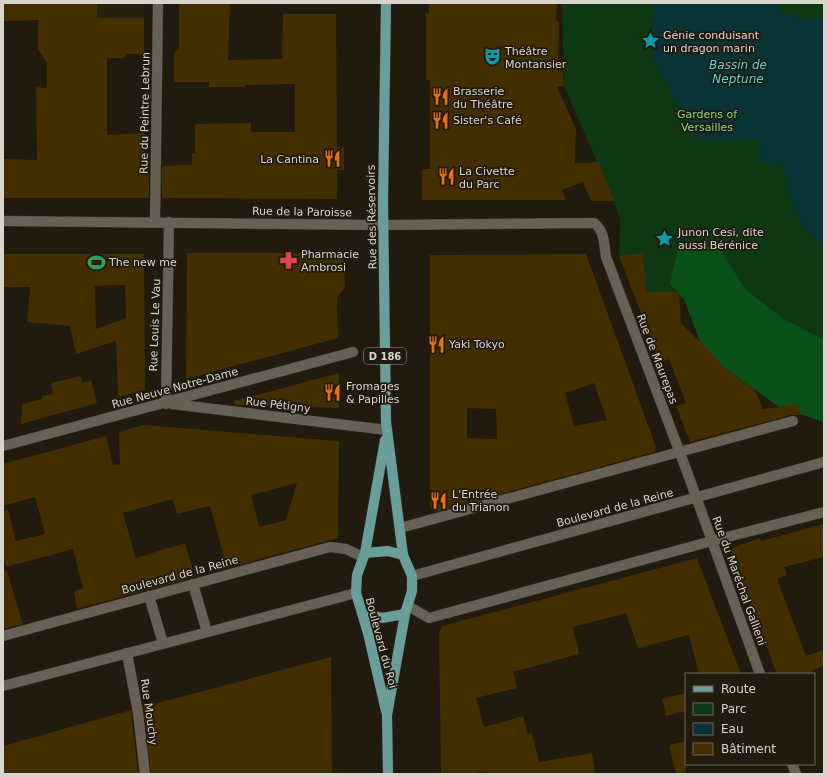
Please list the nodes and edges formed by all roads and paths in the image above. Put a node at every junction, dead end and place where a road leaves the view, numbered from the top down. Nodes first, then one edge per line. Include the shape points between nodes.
1 (158, 3) edge
2 (386, 3) edge
3 (3, 221) edge
4 (155, 222) junction
5 (169, 222) junction
6 (383, 225) junction
7 (600, 227) joint
8 (352, 352) dead end
9 (166, 404) junction
10 (793, 421) dead end
11 (387, 430) junction
12 (3, 446) edge
13 (679, 452) junction
14 (824, 462) edge
15 (696, 497) junction
16 (824, 512) edge
17 (400, 528) junction
18 (712, 541) junction
19 (364, 555) junction
20 (403, 555) junction
21 (412, 576) junction
22 (193, 584) junction
23 (356, 593) junction
24 (149, 596) junction
25 (407, 610) junction
26 (362, 613) junction
27 (207, 632) junction
28 (3, 636) edge
29 (163, 643) junction
30 (127, 653) junction
31 (760, 673) edge
32 (3, 686) edge
33 (387, 715) junction
34 (145, 774) edge
35 (388, 774) edge

1 - 4 street, Rue du Peintre Lebrun
2 - 6 main road, Rue des Réservoirs
3 - 4 street, Rue de la Paroisse
4 - 5 street, Rue de la Paroisse
5 - 6 street, Rue de la Paroisse
5 - 9 street, Rue Louis Le Vau
6 - 7 street, Rue de la Paroisse via 594,223
6 - 11 main road, Rue des Réservoirs / D 186
7 - 13 street, Rue de Maurepas via 606,257
8 - 9 street, Rue Neuve Notre-Dame
9 - 11 street, Rue Pétigny
9 - 12 street, Rue Neuve Notre-Dame
10 - 13 street
11 - 17 main road, Rue des Réservoirs / D 186
11 - 19 main road, Rue des Réservoirs / D 186
13 - 15 street, Rue de Maurepas
13 - 17 street
14 - 15 street, Boulevard de la Reine
15 - 18 street, Rue du Maréchal Gallieni
15 - 21 street, Boulevard de la Reine
16 - 18 street
17 - 20 main road, Rue des Réservoirs / D 186
18 - 25 street via 429,618
18 - 31 street, Rue du Maréchal Gallieni
19 - 20 main road via 388,551
19 - 22 street, Boulevard de la Reine via 346,548 330,547
19 - 23 main road, Boulevard du Roi via 357,575
20 - 21 main road
21 - 25 main road via 412,591
22 - 24 street, Boulevard de la Reine
22 - 27 street
23 - 26 main road, Boulevard du Roi
23 - 27 street
24 - 28 street, Boulevard de la Reine
24 - 29 street
25 - 26 main road via 382,618
25 - 33 main road, Boulevard du Roi
26 - 33 main road, Boulevard du Roi
27 - 29 street
29 - 30 street
30 - 32 street
30 - 34 street, Rue Mouchy
33 - 35 main road, Boulevard du Roi

